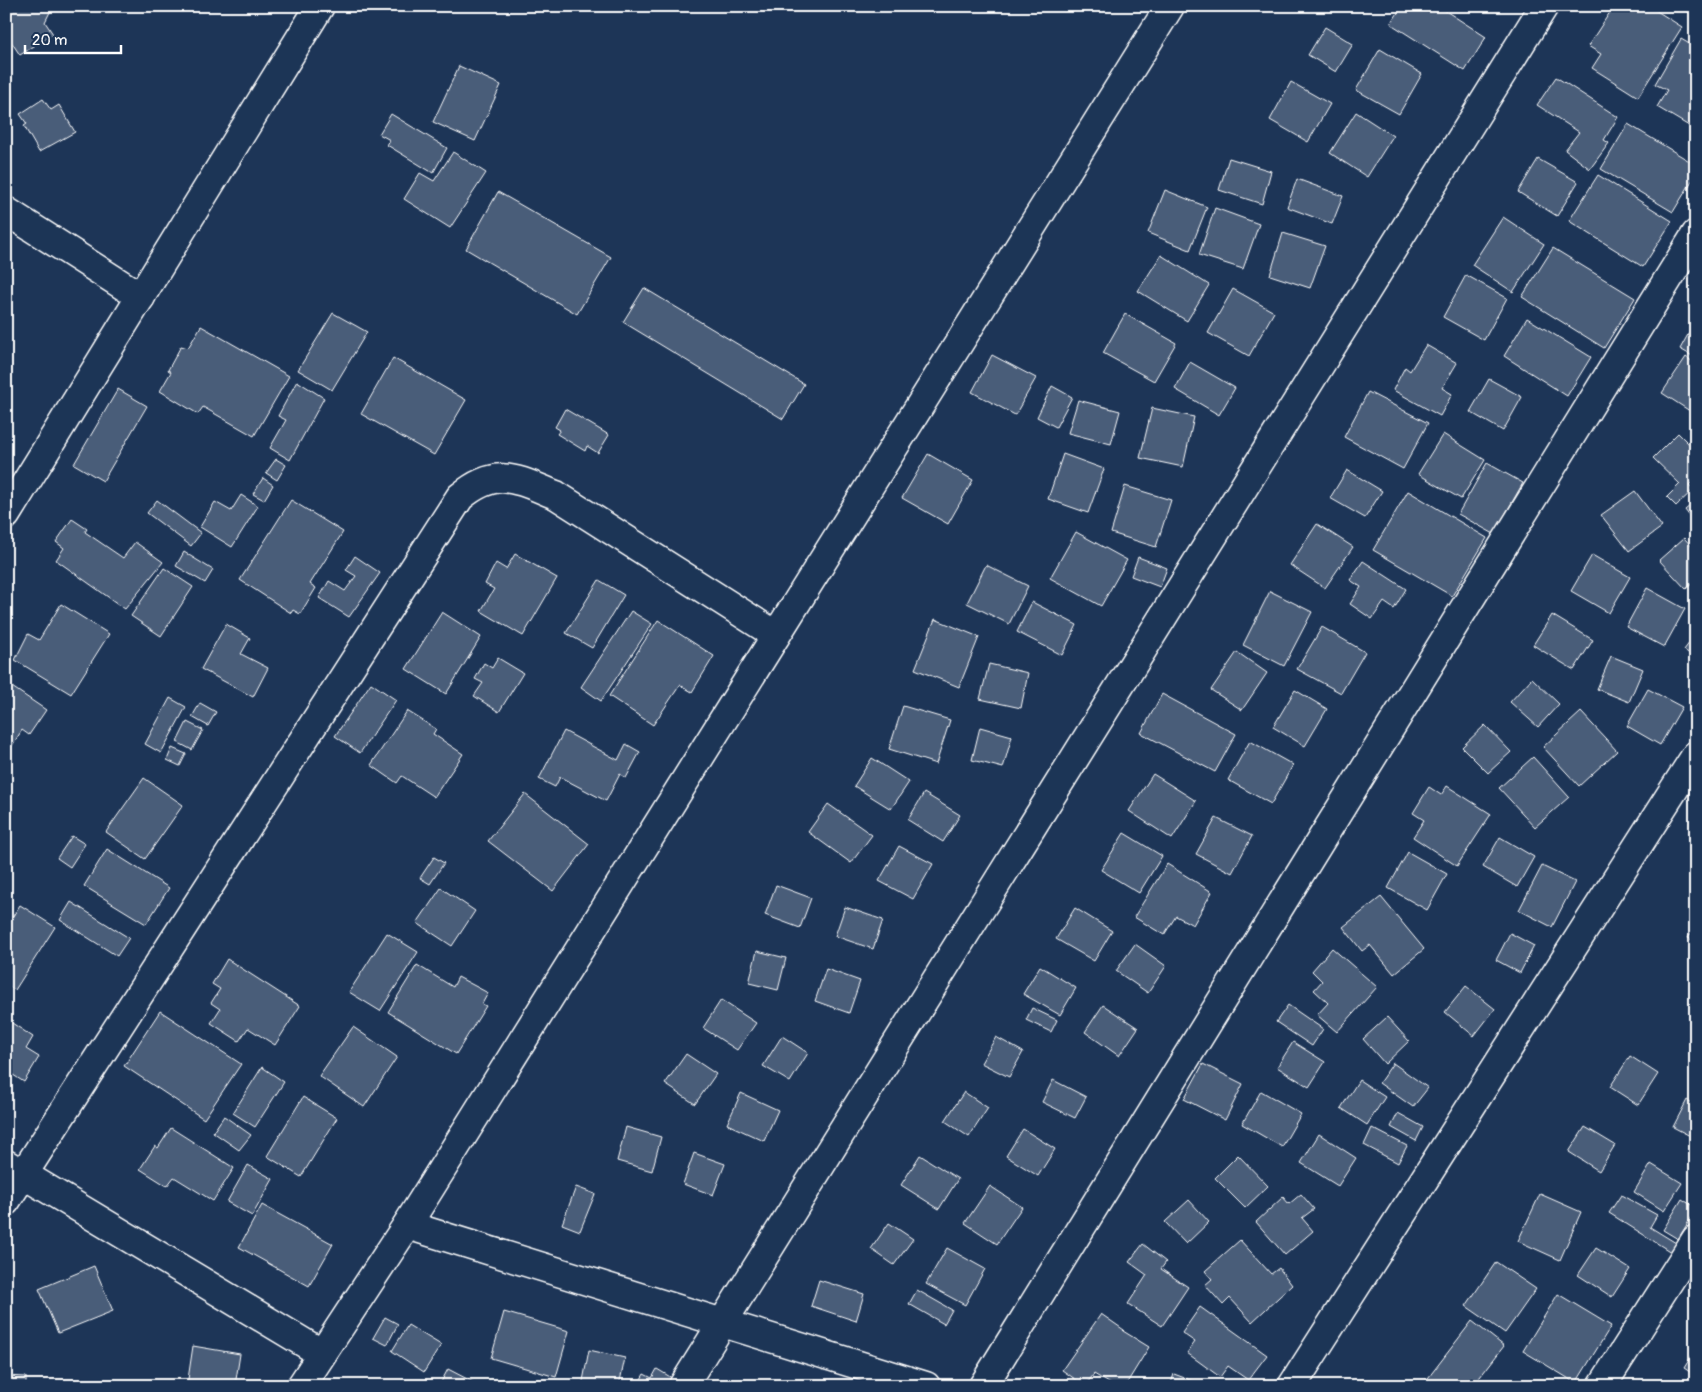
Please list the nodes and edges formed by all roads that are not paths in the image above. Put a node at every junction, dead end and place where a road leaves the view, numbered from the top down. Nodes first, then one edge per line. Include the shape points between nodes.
1 (320, 6) edge
2 (1170, 6) edge
3 (1544, 6) edge
4 (6, 211) edge
5 (1696, 234) edge
6 (141, 297) junction
7 (6, 515) edge
8 (776, 635) junction
9 (1696, 755) edge
10 (14, 1169) edge
11 (6, 1201) edge
12 (407, 1225) junction
13 (1696, 1239) edge
14 (722, 1324) junction
15 (321, 1352) junction
16 (301, 1386) edge
17 (684, 1386) edge
18 (926, 1386) edge
19 (983, 1386) edge
20 (1292, 1386) edge
21 (1602, 1386) edge

1 - 6 street
2 - 8 street
3 - 14 street
4 - 6 street
5 - 19 street
6 - 7 street
8 - 10 street via 556,495 519,480 499,477 476,484 460,497
8 - 12 street
9 - 20 street
10 - 11 street
10 - 15 street
12 - 14 street
12 - 15 street
13 - 21 street
14 - 17 street
14 - 18 street
15 - 16 street

